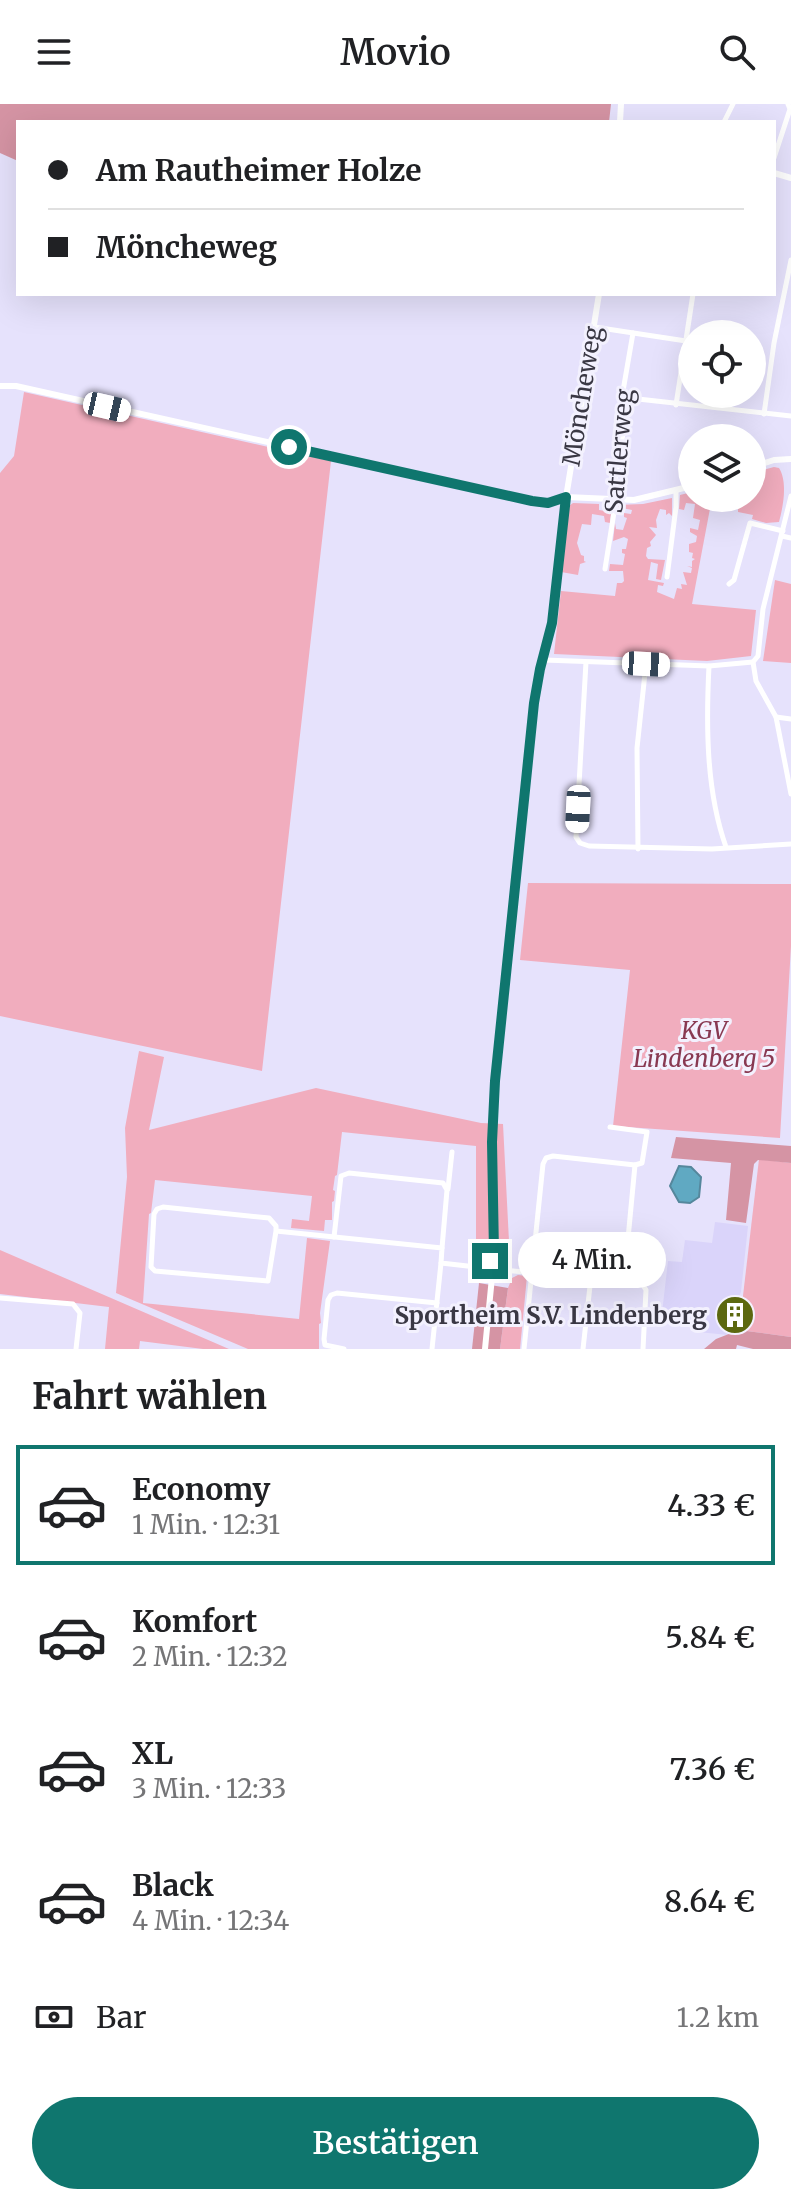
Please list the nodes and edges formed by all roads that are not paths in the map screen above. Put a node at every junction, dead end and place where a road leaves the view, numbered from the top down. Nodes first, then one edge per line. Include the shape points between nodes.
1 (788, 104) edge
2 (776, 152) edge
3 (791, 260) edge
4 (599, 296) edge
5 (693, 296) edge
6 (689, 320) edge
7 (594, 327) junction
8 (633, 333) junction
9 (678, 340) edge
10 (0, 386) edge
11 (678, 392) edge
12 (629, 398) junction
13 (676, 405) junction
14 (764, 414) junction
15 (791, 416) edge
16 (791, 459) edge
17 (766, 463) edge
18 (676, 491) joint
19 (791, 496) edge
20 (566, 497) junction
21 (614, 500) junction
22 (783, 533) junction
23 (791, 538) edge
24 (605, 569) dead end
25 (667, 577) dead end
26 (729, 584) dead end
27 (543, 660) junction
28 (586, 662) junction
29 (753, 662) junction
30 (646, 664) junction
31 (709, 666) junction
32 (776, 717) junction
33 (791, 719) edge
34 (791, 794) edge
35 (791, 844) edge
36 (726, 847) junction
37 (638, 849) junction
38 (610, 1127) dead end
39 (452, 1152) dead end
40 (635, 1165) junction
41 (447, 1190) junction
42 (276, 1231) junction
43 (334, 1237) junction
44 (442, 1248) junction
45 (494, 1260) junction
46 (441, 1263) junction
47 (485, 1268) junction
48 (502, 1270) junction
49 (532, 1271) junction
50 (492, 1277) junction
51 (591, 1277) junction
52 (624, 1281) junction
53 (0, 1298) edge
54 (437, 1303) junction
55 (76, 1349) edge
56 (344, 1349) edge
57 (432, 1349) edge
58 (485, 1349) edge
59 (524, 1349) edge
60 (583, 1349) edge
61 (643, 1349) edge

1 - 2 street
3 - 14 street
4 - 7 main road, Möncheweg
5 - 6 street
7 - 8 street
7 - 20 main road, Möncheweg
8 - 9 street
8 - 12 street, Sattlerweg via 623,391
10 - 20 main road via 532,501
11 - 13 street
12 - 13 street
12 - 21 street, Sattlerweg
13 - 14 street
14 - 15 street
16 - 17 main road
18 - 21 main road
18 - 25 street
19 - 22 street
20 - 21 main road
20 - 27 main road, Möncheweg
21 - 24 street, Sattlerweg
22 - 23 street
22 - 26 street via 750,523
22 - 29 street
27 - 28 street
27 - 45 main road, Möncheweg via 495,1081
28 - 30 street
28 - 37 street via 576,837 580,843
29 - 31 street
29 - 32 street via 756,681
30 - 31 street
30 - 37 street via 637,748
31 - 36 street via 710,748
32 - 33 street
32 - 34 street
35 - 36 street
36 - 37 street
38 - 40 street via 647,1132 642,1163
39 - 41 street
40 - 49 street via 546,1158
40 - 52 street
41 - 43 street via 443,1183 341,1176
41 - 44 street
42 - 42 street via 268,1281 151,1267 154,1214 163,1207 269,1218
42 - 43 street
43 - 44 street
44 - 46 street
45 - 47 main road
45 - 48 main road
46 - 47 street
46 - 54 street
47 - 50 main road
48 - 49 street
48 - 50 main road
49 - 51 street
49 - 59 street
50 - 58 main road
51 - 52 street
51 - 60 street
52 - 61 street via 641,1282 646,1290
53 - 55 street via 73,1304 80,1313
54 - 56 street via 331,1295 325,1345
54 - 57 street

